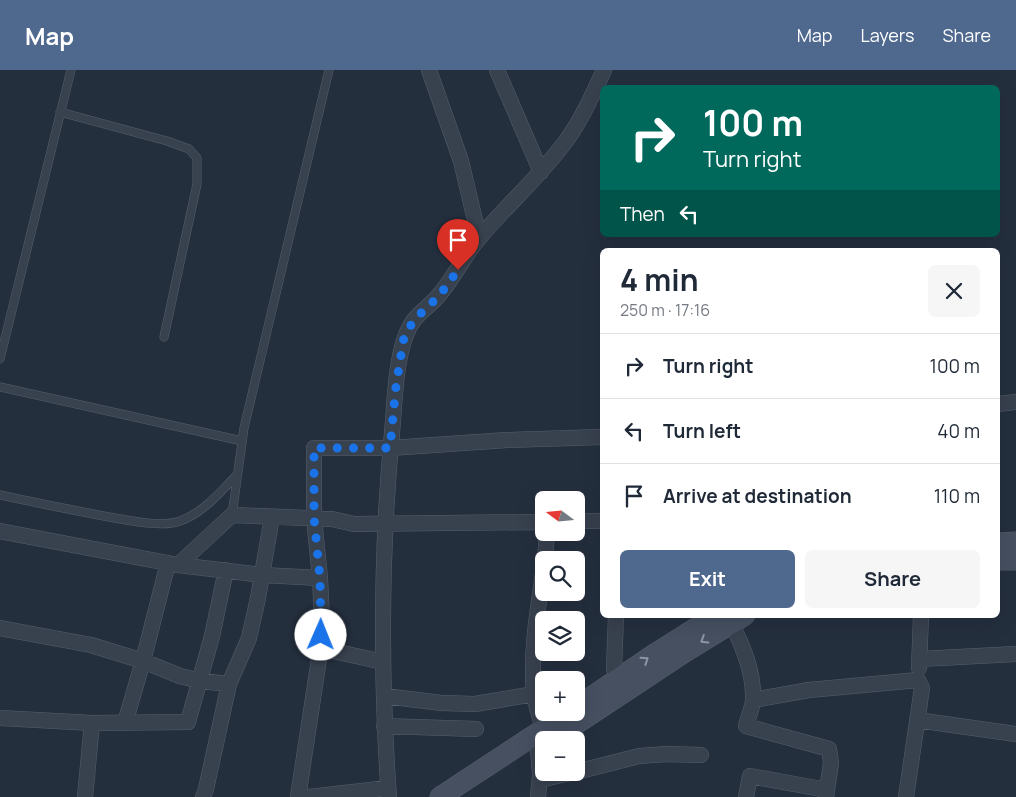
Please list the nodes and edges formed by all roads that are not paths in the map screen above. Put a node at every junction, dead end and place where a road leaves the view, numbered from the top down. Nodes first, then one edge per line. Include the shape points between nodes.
1 (71, 70) edge
2 (329, 70) edge
3 (429, 70) edge
4 (498, 70) edge
5 (604, 70) edge
6 (60, 112) junction
7 (541, 172) junction
8 (479, 237) junction
9 (164, 337) dead end
10 (0, 359) edge
11 (0, 387) edge
12 (1016, 402) edge
13 (1000, 404) edge
14 (600, 437) edge
15 (242, 441) junction
16 (390, 448) junction
17 (236, 476) junction
18 (0, 495) edge
19 (232, 515) junction
20 (272, 517) junction
21 (314, 518) junction
22 (600, 521) edge
23 (535, 522) edge
24 (585, 522) edge
25 (386, 524) junction
26 (0, 531) edge
27 (1016, 542) edge
28 (1000, 543) edge
29 (1000, 560) edge
30 (1016, 560) edge
31 (173, 564) junction
32 (226, 570) junction
33 (262, 575) junction
34 (320, 578) junction
35 (539, 601) edge
36 (616, 618) edge
37 (731, 618) edge
38 (921, 618) edge
39 (0, 628) edge
40 (320, 648) junction
41 (1016, 654) edge
42 (920, 659) junction
43 (143, 661) junction
44 (383, 662) junction
45 (918, 680) junction
46 (200, 681) junction
47 (230, 684) junction
48 (620, 686) junction
49 (534, 694) junction
50 (384, 696) junction
51 (753, 700) junction
52 (585, 703) edge
53 (0, 718) edge
54 (917, 720) junction
55 (562, 721) edge
56 (92, 723) junction
57 (124, 723) junction
58 (384, 726) junction
59 (476, 729) dead end
60 (543, 731) edge
61 (553, 731) edge
62 (559, 731) edge
63 (1016, 734) edge
64 (535, 746) edge
65 (535, 748) edge
66 (701, 755) dead end
67 (585, 770) edge
68 (540, 781) edge
69 (388, 792) edge
70 (829, 795) edge
71 (85, 797) edge
72 (203, 797) edge
73 (298, 797) edge
74 (309, 797) edge
75 (440, 797) edge
76 (464, 797) edge
77 (538, 797) edge
78 (746, 797) edge
79 (906, 797) edge

1 - 6 lane
2 - 15 lane
3 - 8 street via 461,160
4 - 7 street
5 - 7 street via 568,139
6 - 9 lane via 167,141 189,149 197,158 197,184
6 - 10 lane
7 - 8 street
8 - 16 street via 439,296 414,320 404,337
11 - 15 lane
12 - 13 street
14 - 16 street
15 - 17 lane
16 - 21 street via 314,448
16 - 25 street
17 - 18 lane via 191,516 163,524 74,511
17 - 19 lane
19 - 20 street
19 - 31 street
20 - 21 street
20 - 33 street
21 - 25 street via 354,524
21 - 34 street
22 - 24 street
23 - 25 street
25 - 44 street
26 - 31 street
27 - 28 street
29 - 30 street
31 - 32 street
31 - 43 street
32 - 33 street
32 - 46 street
33 - 34 street
33 - 47 street via 248,638
34 - 40 street
35 - 49 street via 535,630
36 - 48 street via 614,669
37 - 48 street
37 - 51 street via 748,664
38 - 42 street
39 - 43 street via 91,645
40 - 44 street
40 - 73 street
41 - 42 street
42 - 45 street
43 - 46 street
43 - 57 street
44 - 50 street
45 - 51 street via 809,690
45 - 54 street via 922,688
46 - 47 street
46 - 57 street via 188,722
47 - 72 street
48 - 52 street
48 - 62 street
49 - 50 street via 475,704
49 - 60 street
50 - 58 street
51 - 70 street via 746,726 829,749
53 - 56 street
54 - 63 street
54 - 79 street
55 - 61 street
56 - 57 street
56 - 71 street
58 - 59 street
58 - 69 street
64 - 75 street
65 - 76 street
66 - 67 street via 639,756
68 - 77 street
69 - 74 street
70 - 78 street via 750,776

